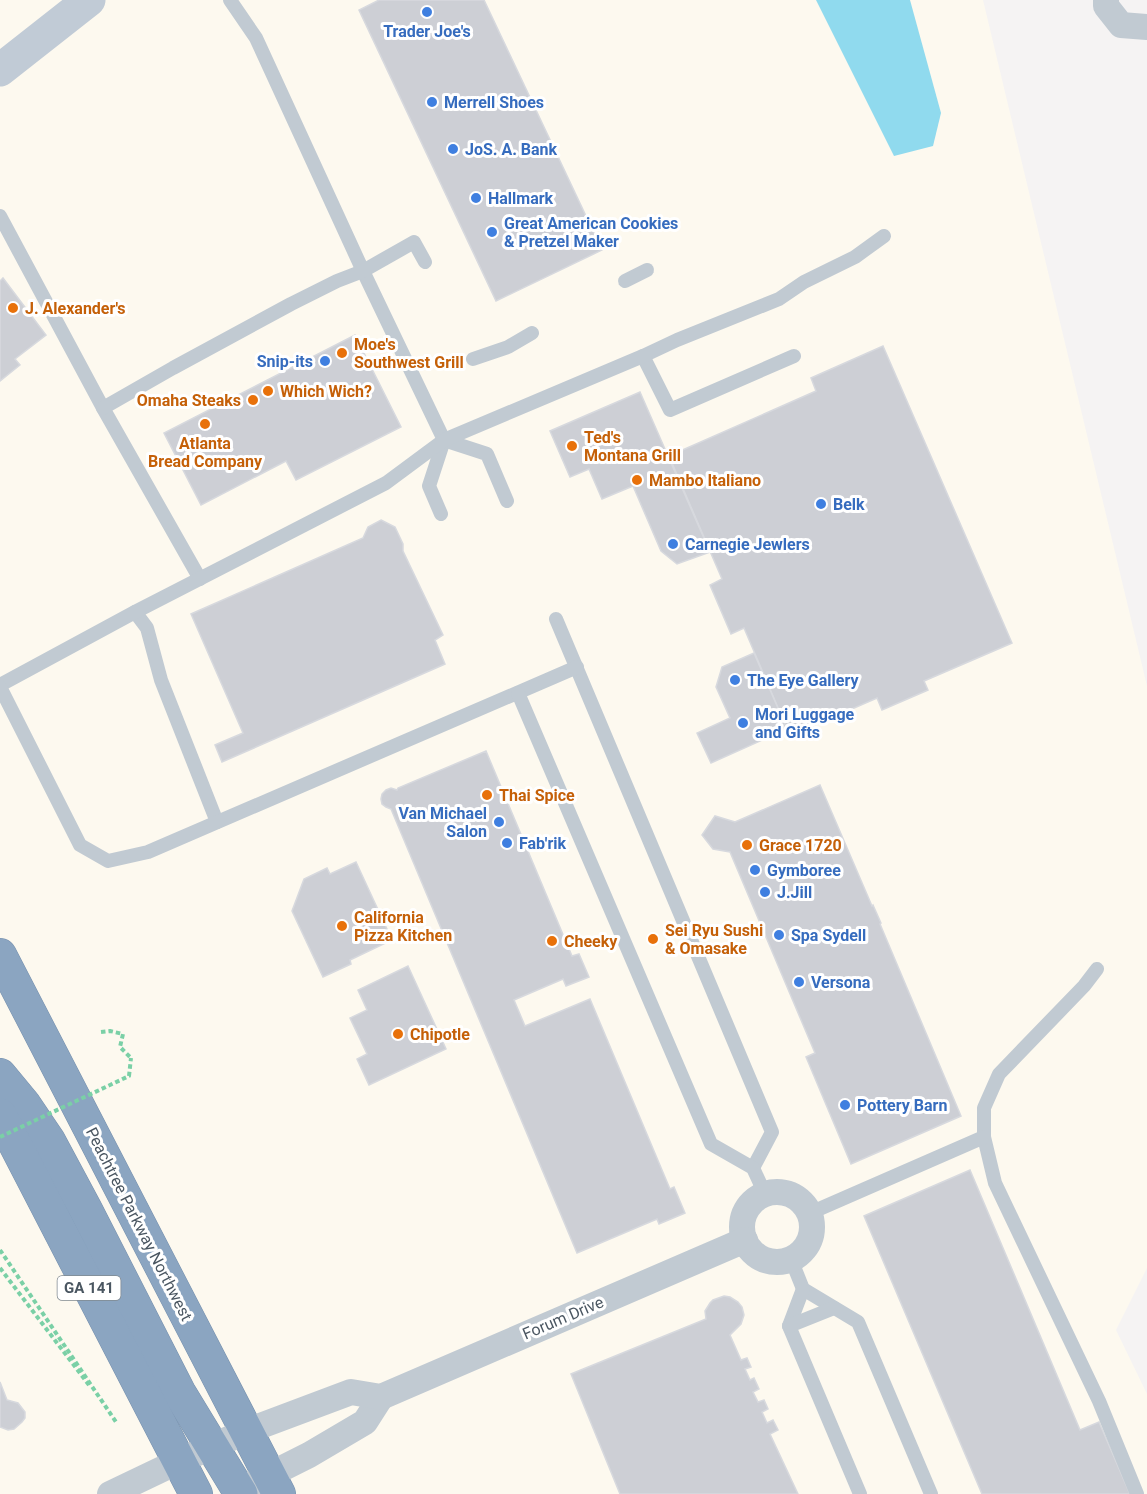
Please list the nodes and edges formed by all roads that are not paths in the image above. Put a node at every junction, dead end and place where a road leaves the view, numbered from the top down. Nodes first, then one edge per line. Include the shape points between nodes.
1 (89, 0) edge
2 (230, 0) edge
3 (1106, 0) edge
4 (1147, 27) edge
5 (0, 70) edge
6 (0, 216) edge
7 (884, 236) dead end
8 (425, 262) dead end
9 (647, 270) dead end
10 (363, 271) junction
11 (625, 281) dead end
12 (532, 333) dead end
13 (643, 356) junction
14 (795, 356) dead end
15 (473, 359) dead end
16 (103, 408) junction
17 (444, 440) junction
18 (507, 501) dead end
19 (441, 514) dead end
20 (200, 579) junction
21 (135, 612) junction
22 (556, 619) dead end
23 (577, 667) junction
24 (0, 686) edge
25 (518, 693) junction
26 (217, 822) junction
27 (0, 955) edge
28 (1097, 969) dead end
29 (0, 1075) edge
30 (0, 1115) edge
31 (984, 1137) junction
32 (753, 1168) junction
33 (765, 1194) junction
34 (810, 1213) junction
35 (745, 1240) junction
36 (791, 1259) junction
37 (804, 1289) junction
38 (834, 1308) junction
39 (789, 1326) junction
40 (381, 1397) junction
41 (247, 1431) junction
42 (212, 1447) junction
43 (179, 1461) junction
44 (274, 1485) edge
45 (236, 1492) edge
46 (110, 1494) edge
47 (196, 1494) edge
48 (860, 1494) edge
49 (931, 1494) edge
50 (1137, 1494) edge

1 - 5 street
2 - 10 lane via 256,38
3 - 4 street via 1106,6 1121,25
6 - 16 lane
7 - 13 lane via 855,257 779,299
8 - 10 lane via 414,242
9 - 11 lane
10 - 16 lane via 291,304
10 - 17 lane
12 - 15 lane via 508,347
13 - 14 lane via 670,410
13 - 17 lane
16 - 20 lane
17 - 18 lane via 487,454
17 - 19 lane via 429,486
17 - 20 lane via 386,483
20 - 21 lane
21 - 24 lane
21 - 26 lane via 147,628 161,680
22 - 23 lane
23 - 25 lane
23 - 32 lane via 772,1132
24 - 26 lane via 80,845 108,861 148,852
25 - 26 lane
25 - 32 lane via 711,1144
27 - 41 highway, Peachtree Parkway Northwest
28 - 31 lane via 999,1074 984,1108
29 - 42 highway via 49,1141 179,1392
30 - 43 highway, GA 141
31 - 34 lane
31 - 50 lane via 996,1183 1099,1401
32 - 33 lane
33 - 34 street via 776,1192 796,1197
33 - 35 street via 748,1208 742,1230
34 - 36 street via 812,1235 808,1245
35 - 36 street via 750,1250 769,1262
35 - 40 street, Forum Drive
36 - 37 lane
37 - 38 lane
37 - 39 lane
38 - 39 lane
38 - 49 lane via 858,1322
39 - 48 lane
40 - 41 street via 351,1392
40 - 44 street via 364,1422 309,1455
41 - 42 street
41 - 44 highway, Peachtree Parkway Northwest
42 - 43 street
42 - 45 highway
43 - 46 street
43 - 47 highway, GA 141
44 - 45 street

